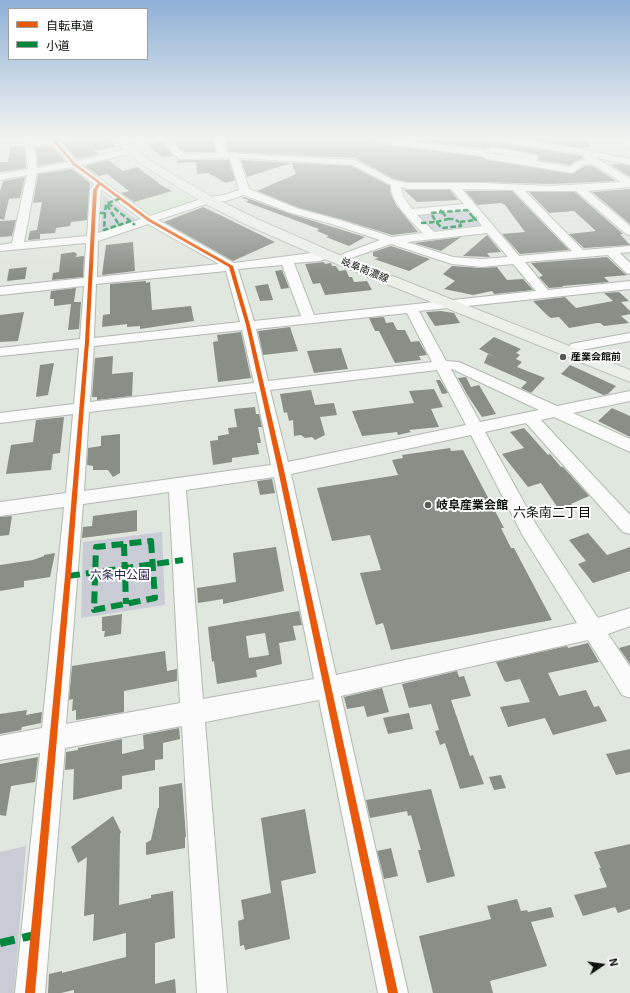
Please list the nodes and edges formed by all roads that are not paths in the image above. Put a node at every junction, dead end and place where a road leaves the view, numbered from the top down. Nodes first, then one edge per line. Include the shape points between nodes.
1 (30, 183) edge
2 (100, 183) joint
3 (189, 183) edge
4 (242, 183) edge
5 (627, 183) edge
6 (396, 184) joint
7 (454, 186) junction
8 (516, 188) junction
9 (579, 188) junction
10 (244, 191) junction
11 (214, 200) junction
12 (472, 208) junction
13 (411, 212) junction
14 (150, 220) junction
15 (489, 228) junction
16 (630, 232) edge
17 (431, 234) junction
18 (92, 239) junction
19 (391, 240) junction
20 (17, 247) junction
21 (0, 248) edge
22 (630, 249) edge
23 (611, 251) junction
24 (581, 254) junction
25 (327, 255) junction
26 (347, 256) junction
27 (517, 260) junction
28 (287, 261) junction
29 (232, 266) junction
30 (630, 270) edge
31 (90, 282) junction
32 (630, 285) edge
33 (0, 291) edge
34 (545, 294) junction
35 (456, 303) junction
36 (411, 308) junction
37 (309, 319) junction
38 (248, 325) junction
39 (630, 337) edge
40 (87, 342) junction
41 (576, 347) junction
42 (0, 352) edge
43 (442, 365) junction
44 (630, 368) edge
45 (630, 376) edge
46 (262, 387) junction
47 (630, 396) edge
48 (80, 408) junction
49 (556, 411) junction
50 (529, 417) junction
51 (0, 418) edge
52 (476, 428) junction
53 (630, 446) edge
54 (281, 470) junction
55 (177, 484) junction
56 (73, 498) junction
57 (0, 509) edge
58 (630, 527) edge
59 (630, 617) edge
60 (592, 630) junction
61 (630, 687) edge
62 (327, 688) junction
63 (193, 712) junction
64 (53, 738) junction
65 (0, 748) edge
66 (30, 993) edge
67 (212, 993) edge
68 (393, 993) edge

1 - 20 street
2 - 14 street
2 - 18 street via 95,190
3 - 11 main road, 岐阜南濃線
4 - 10 street
5 - 9 street
6 - 7 street
6 - 13 street via 397,197
7 - 8 street
7 - 12 street
8 - 9 street
8 - 24 street
9 - 16 street
10 - 11 street
10 - 19 street via 295,211
11 - 14 street
11 - 25 main road, 岐阜南濃線 via 250,221
11 - 26 main road, 岐阜南濃線
12 - 13 street
12 - 15 street
13 - 17 street
14 - 18 street
14 - 29 street
15 - 17 street
15 - 27 street
17 - 19 street
18 - 20 street
18 - 31 street
19 - 26 street
19 - 27 street via 466,263
20 - 21 street
22 - 23 street
23 - 24 street
23 - 30 street
24 - 27 street
25 - 28 street
25 - 35 main road, 岐阜南濃線
26 - 35 main road, 岐阜南濃線
27 - 34 street
28 - 29 street
28 - 37 street
29 - 31 street
29 - 38 street
31 - 33 street
31 - 40 street
32 - 34 street
34 - 35 street
35 - 36 street
35 - 41 main road, 岐阜南濃線
35 - 45 main road, 岐阜南濃線
36 - 37 street
36 - 43 street
37 - 38 street
38 - 40 street
38 - 46 street
39 - 41 street
40 - 42 street
40 - 48 street
41 - 44 main road, 岐阜南濃線
43 - 46 street
43 - 49 street via 454,365
43 - 52 street
46 - 48 street
46 - 54 street
47 - 49 street
48 - 51 street
48 - 56 street
49 - 50 street
49 - 53 street
50 - 52 street
50 - 58 street
52 - 54 street
52 - 60 street via 530,531
54 - 55 street
54 - 62 street
55 - 56 street
55 - 63 street
56 - 57 street
56 - 64 street
59 - 60 street
60 - 61 street
60 - 62 street
62 - 63 street
62 - 68 street
63 - 64 street
63 - 67 street
64 - 65 street
64 - 66 street

